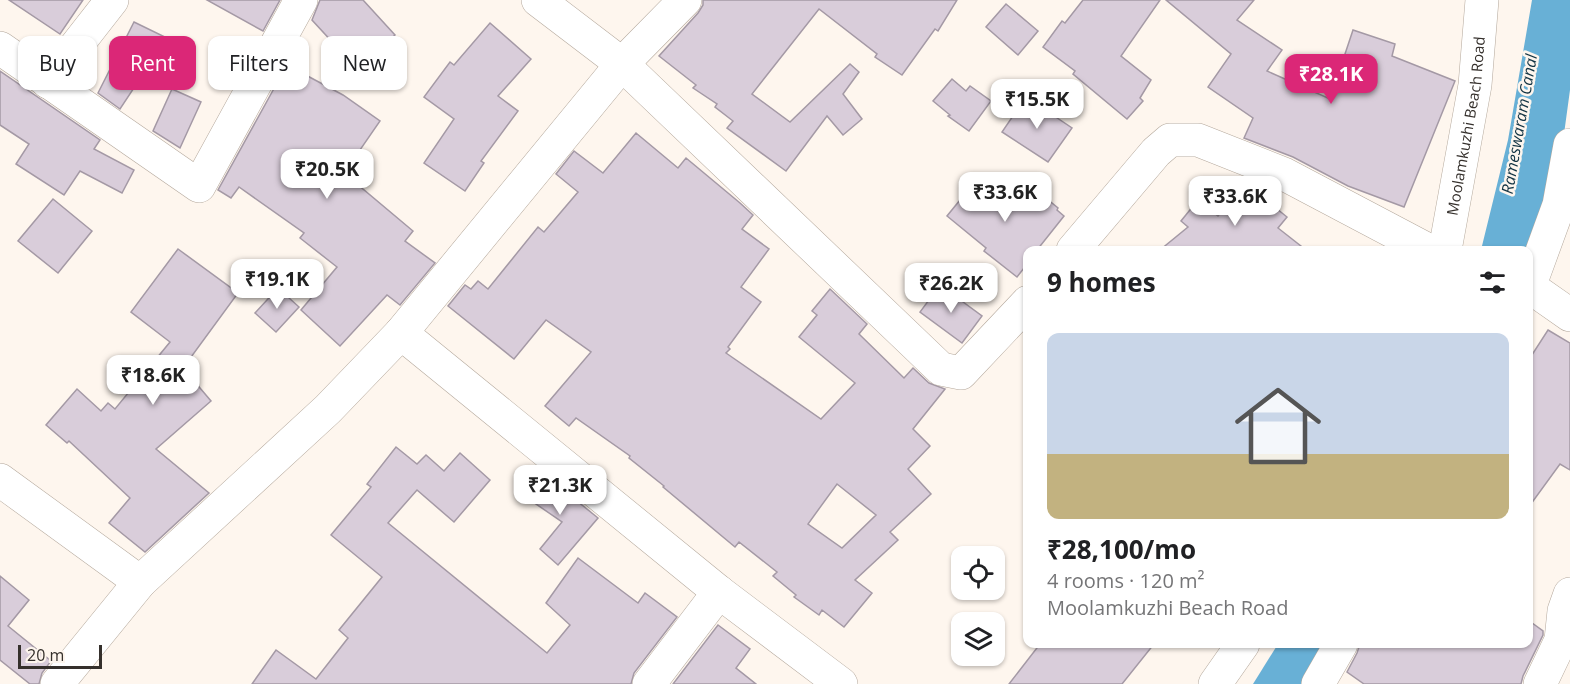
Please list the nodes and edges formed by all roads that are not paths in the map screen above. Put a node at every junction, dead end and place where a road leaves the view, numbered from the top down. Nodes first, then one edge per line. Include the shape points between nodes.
1 (112, 0) edge
2 (301, 0) edge
3 (538, 0) edge
4 (685, 0) edge
5 (1482, 0) edge
6 (84, 36) edge
7 (0, 48) edge
8 (18, 61) edge
9 (622, 64) junction
10 (60, 90) edge
11 (1570, 145) edge
12 (1076, 246) edge
13 (1420, 246) edge
14 (1446, 246) edge
15 (1533, 277) edge
16 (1533, 291) edge
17 (1023, 307) edge
18 (1570, 315) edge
19 (401, 333) junction
20 (0, 480) edge
21 (140, 582) junction
22 (719, 592) junction
23 (1570, 594) edge
24 (1240, 648) edge
25 (1339, 648) edge
26 (57, 684) edge
27 (649, 684) edge
28 (841, 684) edge
29 (1215, 684) edge
30 (1318, 684) edge
31 (1540, 684) edge

1 - 6 street
2 - 10 street via 199,186
3 - 9 street
4 - 9 street
5 - 14 street, Moolamkuzhi Beach Road via 1475,85
7 - 8 street
9 - 17 street via 941,369 961,374
9 - 19 street
11 - 15 street via 1559,205
12 - 13 street via 1156,152 1170,140 1197,140 1284,174
16 - 18 street
19 - 21 street via 328,409
19 - 22 street
20 - 21 street
21 - 26 street
22 - 27 street
22 - 28 street
23 - 31 street via 1561,640
24 - 29 street
25 - 30 street

